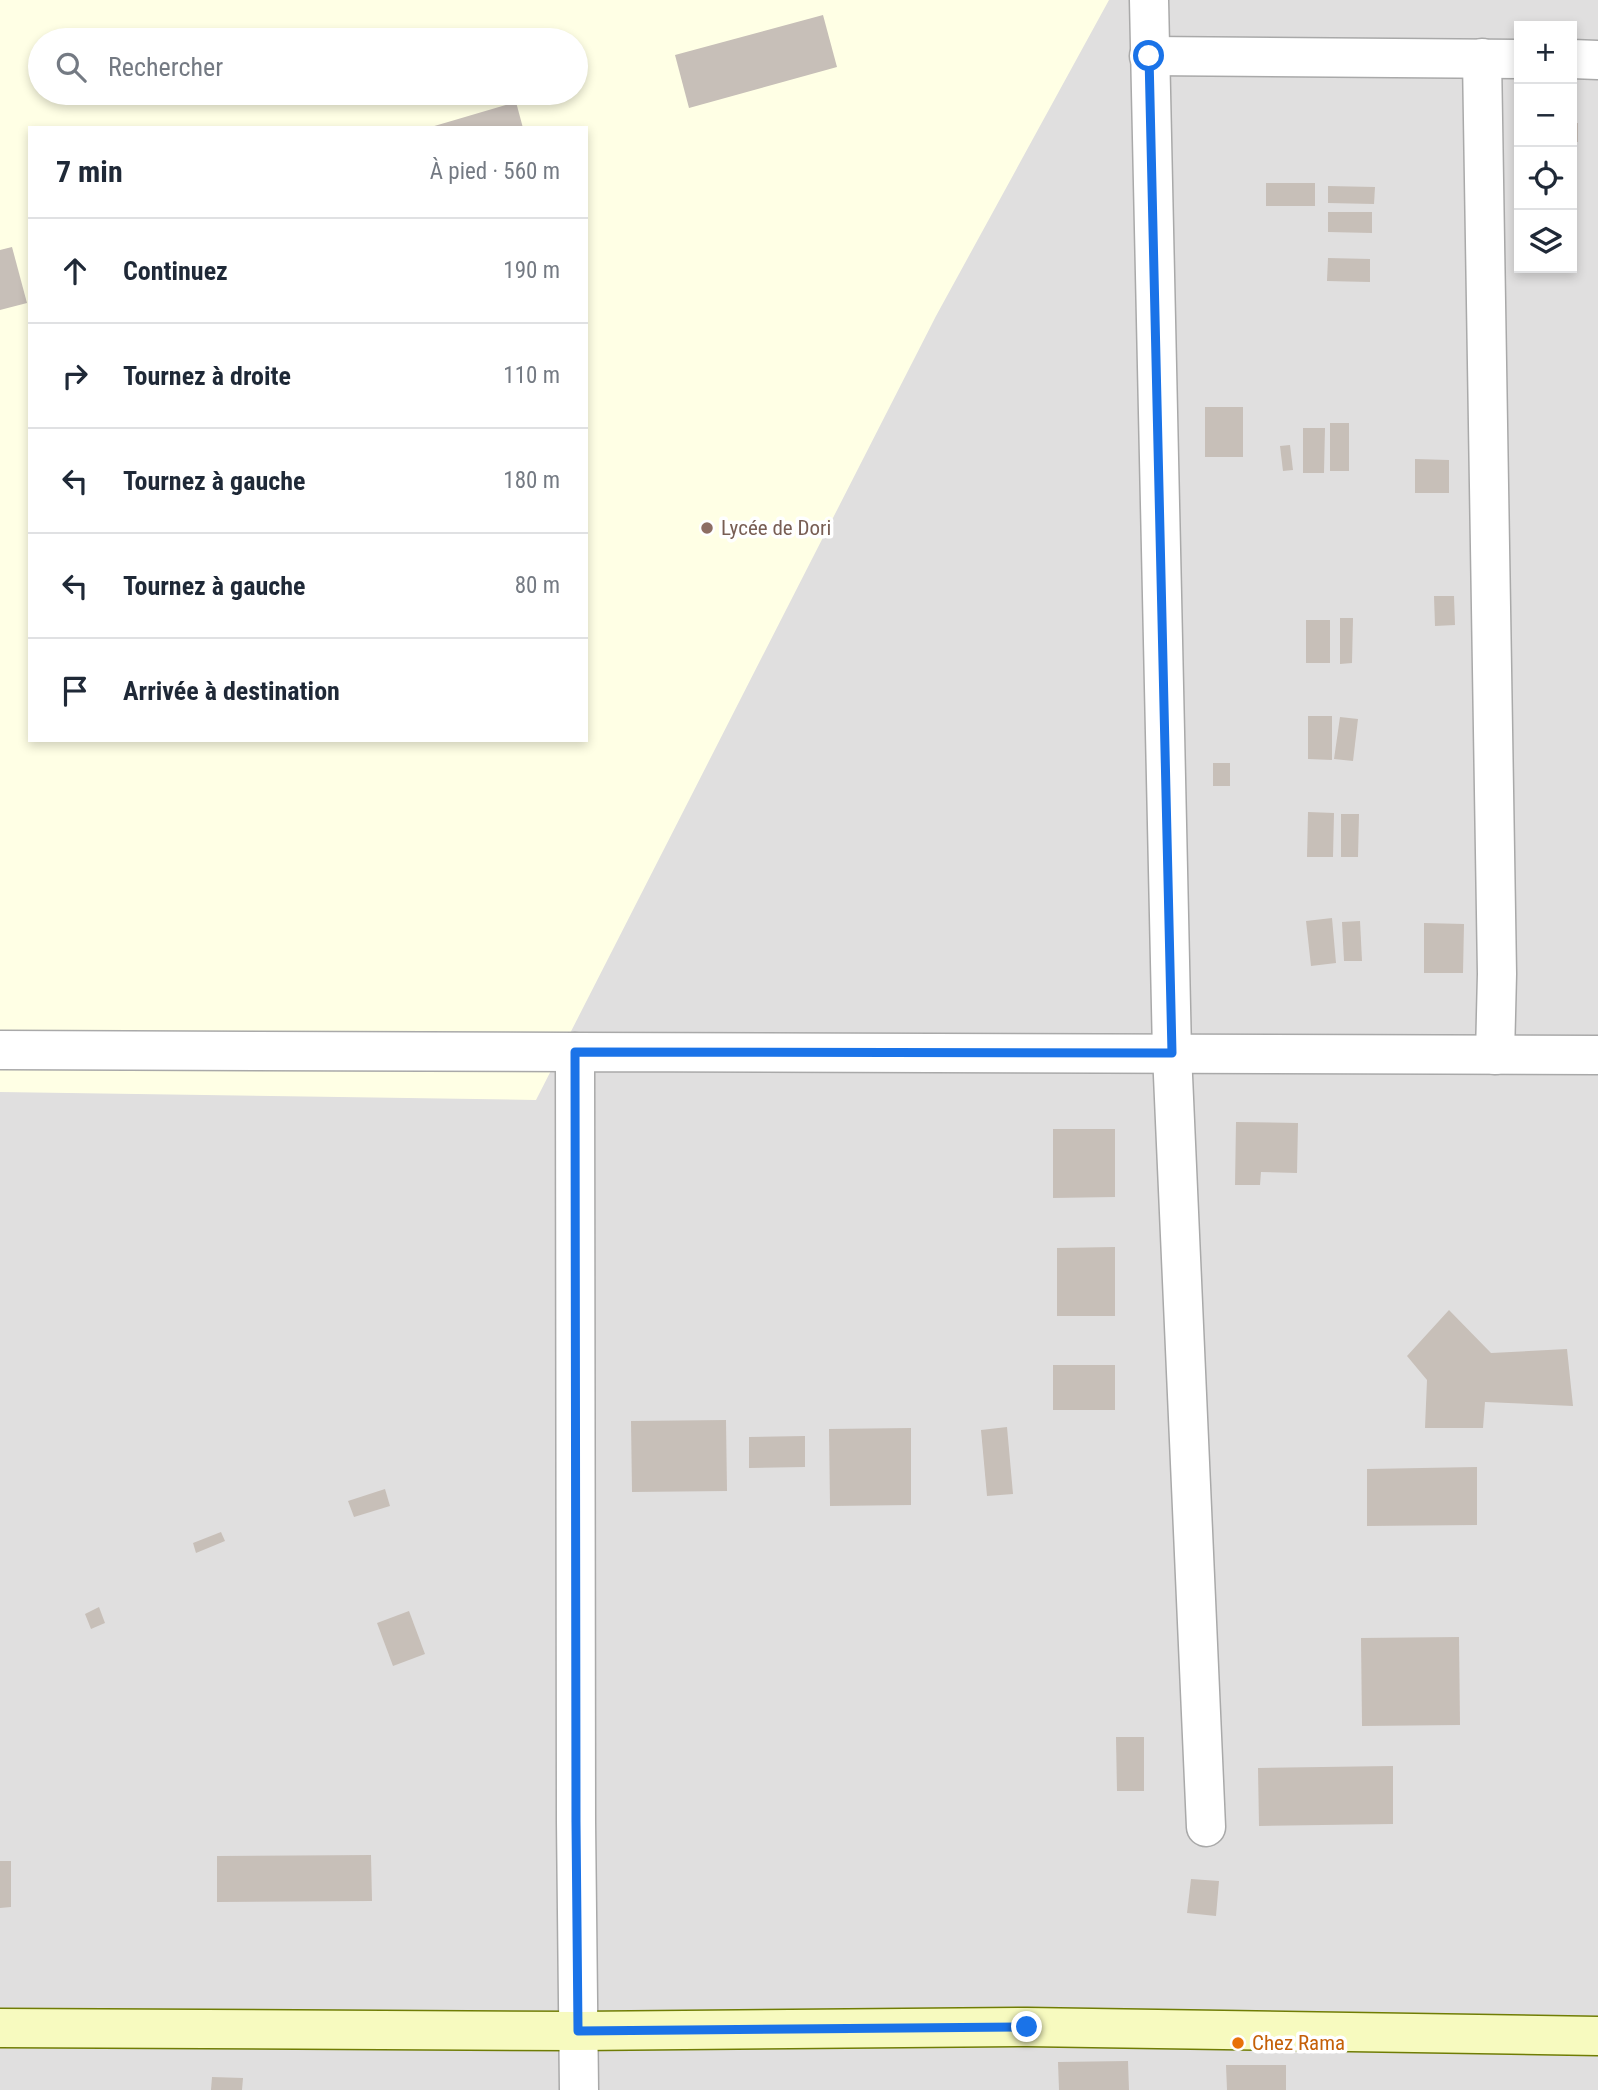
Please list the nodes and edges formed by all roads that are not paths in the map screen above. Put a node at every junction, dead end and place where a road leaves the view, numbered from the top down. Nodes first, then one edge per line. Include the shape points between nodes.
1 (1149, 0) edge
2 (1149, 56) junction
3 (1482, 58) junction
4 (1514, 59) edge
5 (1577, 59) edge
6 (1598, 60) edge
7 (0, 1051) edge
8 (575, 1052) junction
9 (1172, 1053) junction
10 (1495, 1055) junction
11 (1598, 1055) edge
12 (1206, 1827) dead end
13 (0, 2028) edge
14 (578, 2031) junction
15 (1598, 2036) edge
16 (579, 2090) edge

1 - 2 street
2 - 3 street
2 - 9 street
3 - 4 street
3 - 10 street
5 - 6 street
7 - 8 street
8 - 9 street
8 - 14 street
9 - 10 street
9 - 12 street
10 - 11 street
13 - 14 main road
14 - 15 main road via 1027,2027
14 - 16 street

